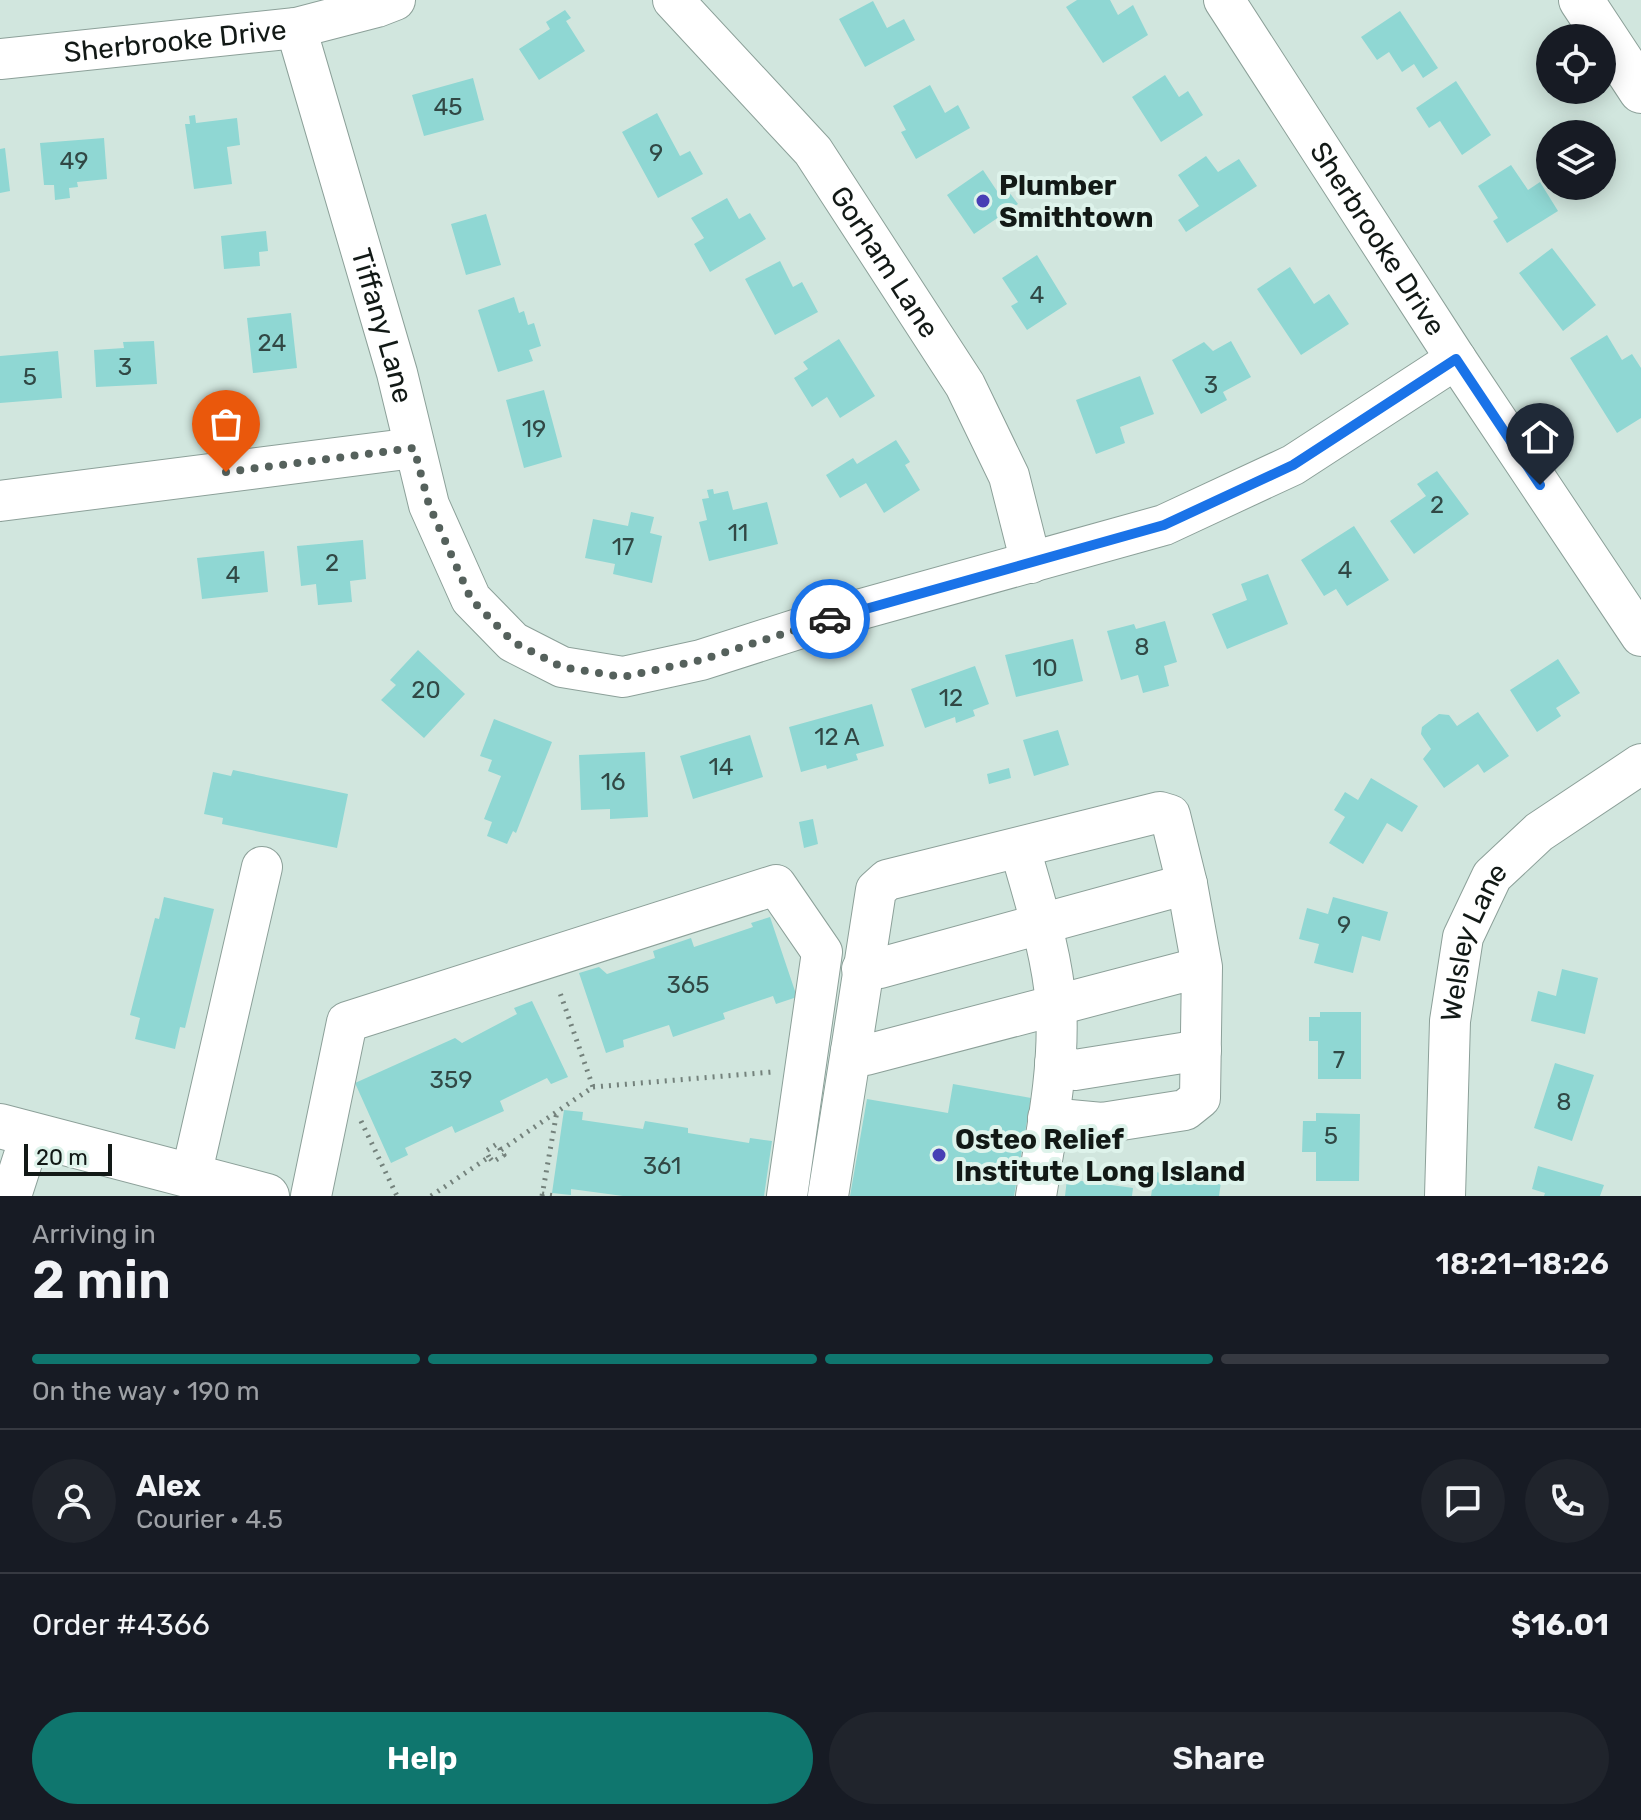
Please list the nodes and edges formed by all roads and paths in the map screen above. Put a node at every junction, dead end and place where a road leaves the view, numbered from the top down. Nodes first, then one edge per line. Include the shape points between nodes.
1 (395, 0) edge
2 (673, 0) edge
3 (1224, 0) edge
4 (1581, 0) edge
5 (296, 28) junction
6 (0, 59) edge
7 (1641, 91) edge
8 (1456, 359) junction
9 (414, 448) junction
10 (0, 501) edge
11 (1031, 563) junction
12 (1641, 636) edge
13 (1641, 764) edge
14 (1020, 848) junction
15 (262, 867) dead end
16 (1187, 884) junction
17 (1040, 923) junction
18 (1202, 967) junction
19 (862, 969) junction
20 (559, 990) dead end
21 (1056, 1005) junction
22 (1201, 1050) junction
23 (851, 1051) junction
24 (1055, 1063) junction
25 (779, 1072) dead end
26 (593, 1087) junction
27 (557, 1111) junction
28 (357, 1112) dead end
29 (1048, 1118) junction
30 (16, 1130) edge
31 (172, 1180) edge
32 (542, 1195) edge
33 (11, 1196) edge
34 (267, 1196) edge
35 (311, 1196) edge
36 (397, 1196) edge
37 (431, 1196) edge
38 (556, 1196) edge
39 (787, 1196) edge
40 (828, 1196) edge
41 (1036, 1196) edge
42 (1445, 1196) edge

1 - 5 street, Sherbrooke Drive
2 - 11 street, Gorham Lane via 813,151 965,385 1009,476
3 - 8 street, Sherbrooke Drive
4 - 7 main road
5 - 6 street, Sherbrooke Drive
5 - 9 street, Tiffany Lane
8 - 11 street, Tiffany Lane via 1293,465 1164,525
8 - 12 street, Sherbrooke Drive
9 - 10 street
9 - 11 street, Tiffany Lane via 429,505 471,599 513,642 562,667 623,677 701,660
13 - 42 street, Welsley Lane via 1539,832 1492,876 1463,937 1450,1021
14 - 16 street via 1160,812 1170,815
14 - 17 street
14 - 19 street via 887,880 876,890
15 - 31 street
16 - 17 street
16 - 18 street
17 - 19 street
17 - 21 street
18 - 21 street
18 - 22 street
19 - 23 street
20 - 26 path
21 - 23 street via 866,1055
21 - 24 street
22 - 24 street via 1075,1070
22 - 29 street via 1200,1098 1185,1110 1102,1123
23 - 40 street
24 - 29 street
25 - 26 path
26 - 27 path
27 - 32 path
27 - 37 path via 501,1150 504,1155 493,1162 489,1157
28 - 36 path
29 - 41 street
30 - 31 main road
30 - 33 street
31 - 34 main road
32 - 38 path
35 - 39 street via 347,1022 776,885 822,952

